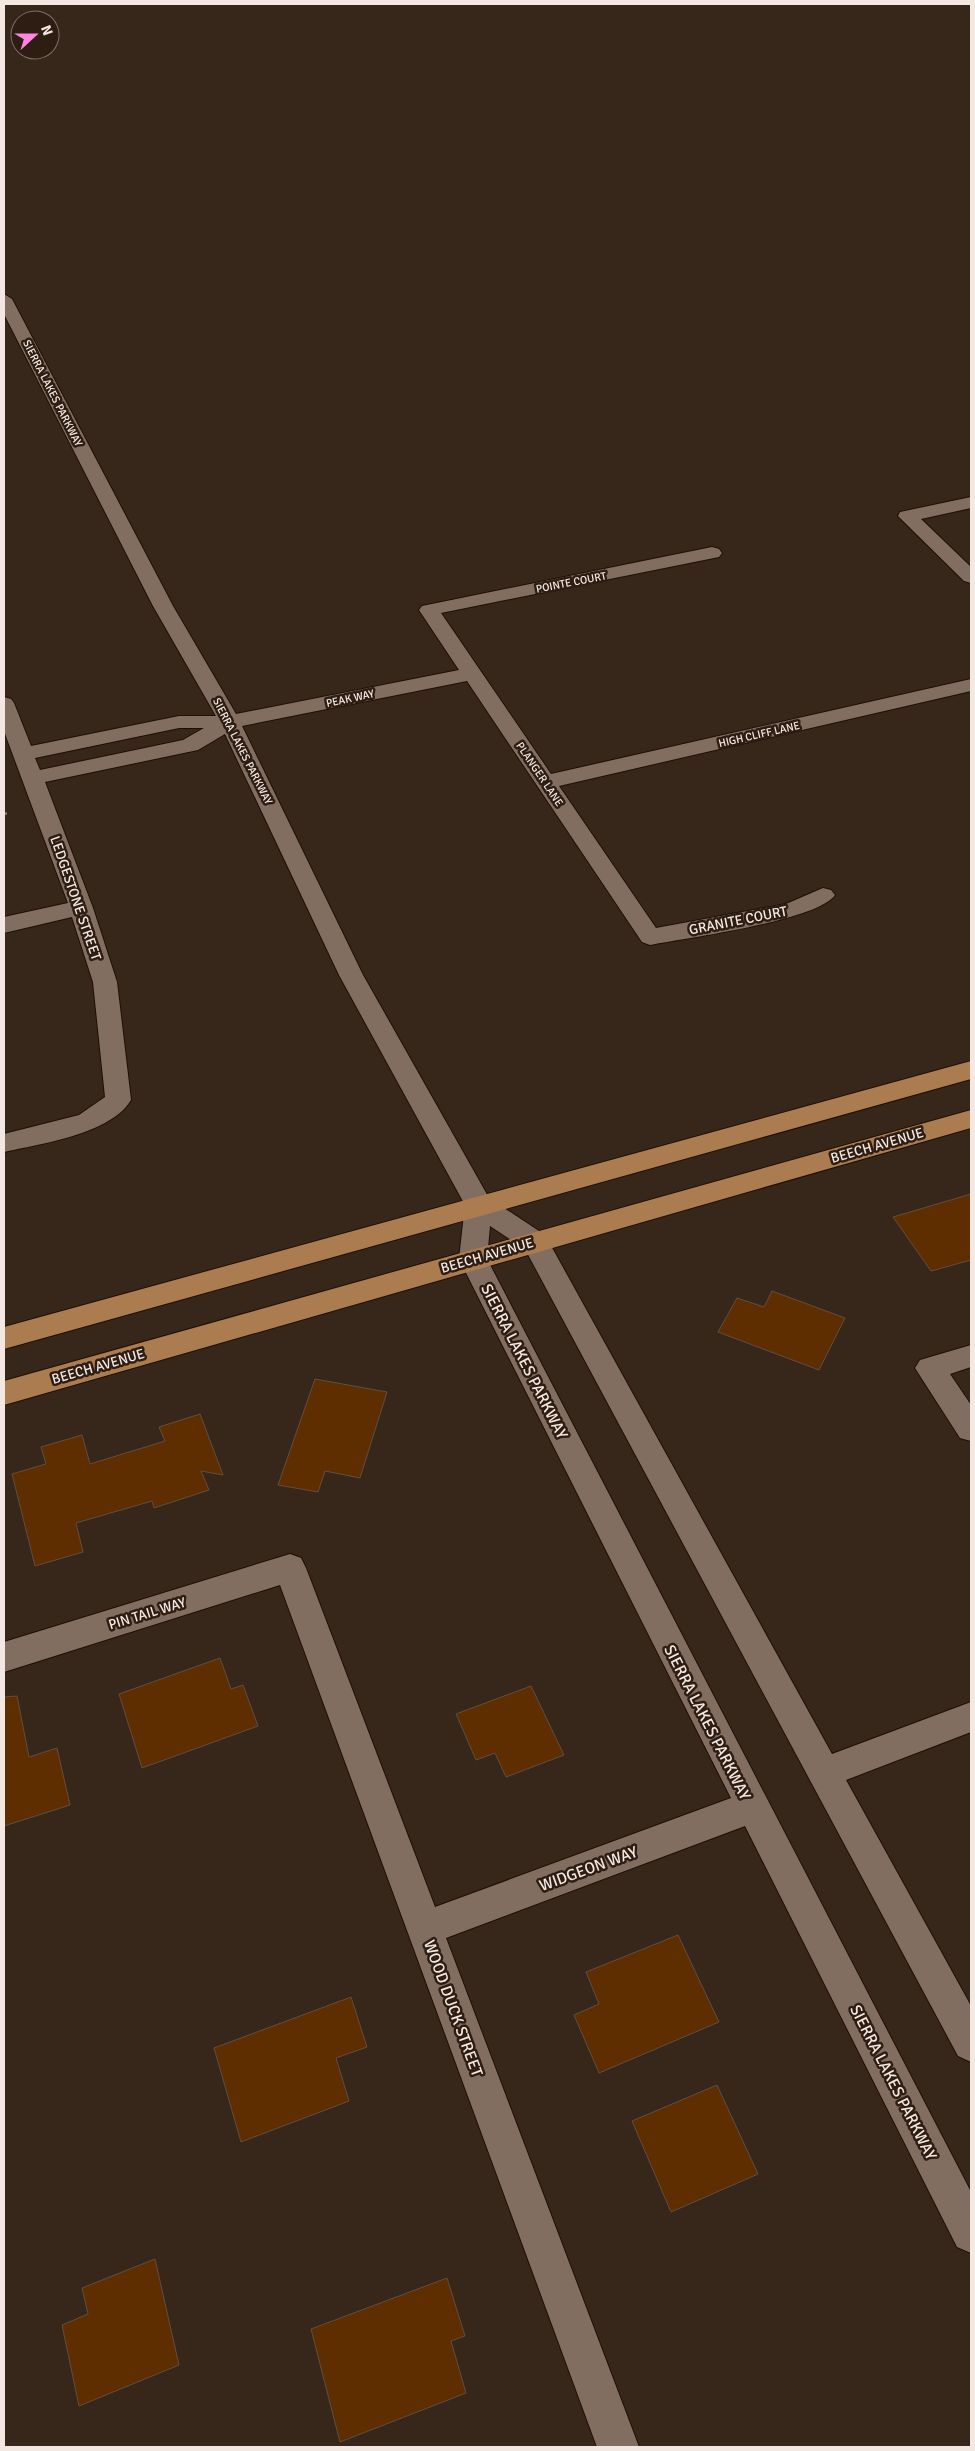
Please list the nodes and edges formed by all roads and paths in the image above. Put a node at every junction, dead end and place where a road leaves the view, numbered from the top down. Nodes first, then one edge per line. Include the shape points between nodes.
1 (4, 299) edge
2 (971, 503) edge
3 (712, 553) dead end
4 (971, 577) edge
5 (429, 610) joint
6 (471, 674) junction
7 (971, 685) edge
8 (4, 703) edge
9 (230, 722) junction
10 (23, 754) junction
11 (32, 778) junction
12 (546, 782) junction
13 (8, 812) dead end
14 (4, 814) edge
15 (823, 894) dead end
16 (81, 908) junction
17 (4, 925) edge
18 (650, 937) joint
19 (971, 1070) edge
20 (971, 1118) edge
21 (4, 1143) edge
22 (479, 1205) junction
23 (535, 1242) junction
24 (473, 1259) junction
25 (4, 1338) edge
26 (971, 1356) edge
27 (4, 1393) edge
28 (971, 1429) edge
29 (290, 1568) joint
30 (4, 1657) edge
31 (971, 1717) edge
32 (823, 1773) junction
33 (752, 1807) junction
34 (424, 1929) junction
35 (971, 2043) edge
36 (971, 2233) edge
37 (618, 2447) edge

1 - 9 street, SIERRA LAKES PARKWAY via 20,344
2 - 4 street via 908,516
3 - 5 street, POINTE COURT
5 - 6 street, PLANGER LANE
6 - 9 street, PEAK WAY
6 - 12 street, PLANGER LANE
7 - 12 street, HIGH CLIFF LANE
8 - 10 street, LEDGESTONE STREET
9 - 10 street, PEAK WAY via 179,722
9 - 11 street, PEAK WAY via 190,745
9 - 22 street, SIERRA LAKES PARKWAY via 351,975
10 - 11 street, LEDGESTONE STREET
11 - 16 street, LEDGESTONE STREET
12 - 18 street, PLANGER LANE
13 - 14 path
15 - 18 street, GRANITE COURT via 792,910
16 - 17 street
16 - 21 street, LEDGESTONE STREET via 105,982 118,1100 87,1122
19 - 22 main road via 565,1184
20 - 23 main road, BEECH AVENUE
22 - 23 street, SIERRA LAKES PARKWAY
22 - 24 street
22 - 25 main road
23 - 24 main road, BEECH AVENUE
23 - 32 street, SIERRA LAKES PARKWAY
24 - 27 main road, BEECH AVENUE
24 - 33 street, SIERRA LAKES PARKWAY
26 - 28 street via 930,1368
29 - 30 street, PIN TAIL WAY
29 - 34 street, WOOD DUCK STREET
31 - 32 street
32 - 35 street, SIERRA LAKES PARKWAY
33 - 34 street, WIDGEON WAY
33 - 36 street, SIERRA LAKES PARKWAY
34 - 37 street, WOOD DUCK STREET

